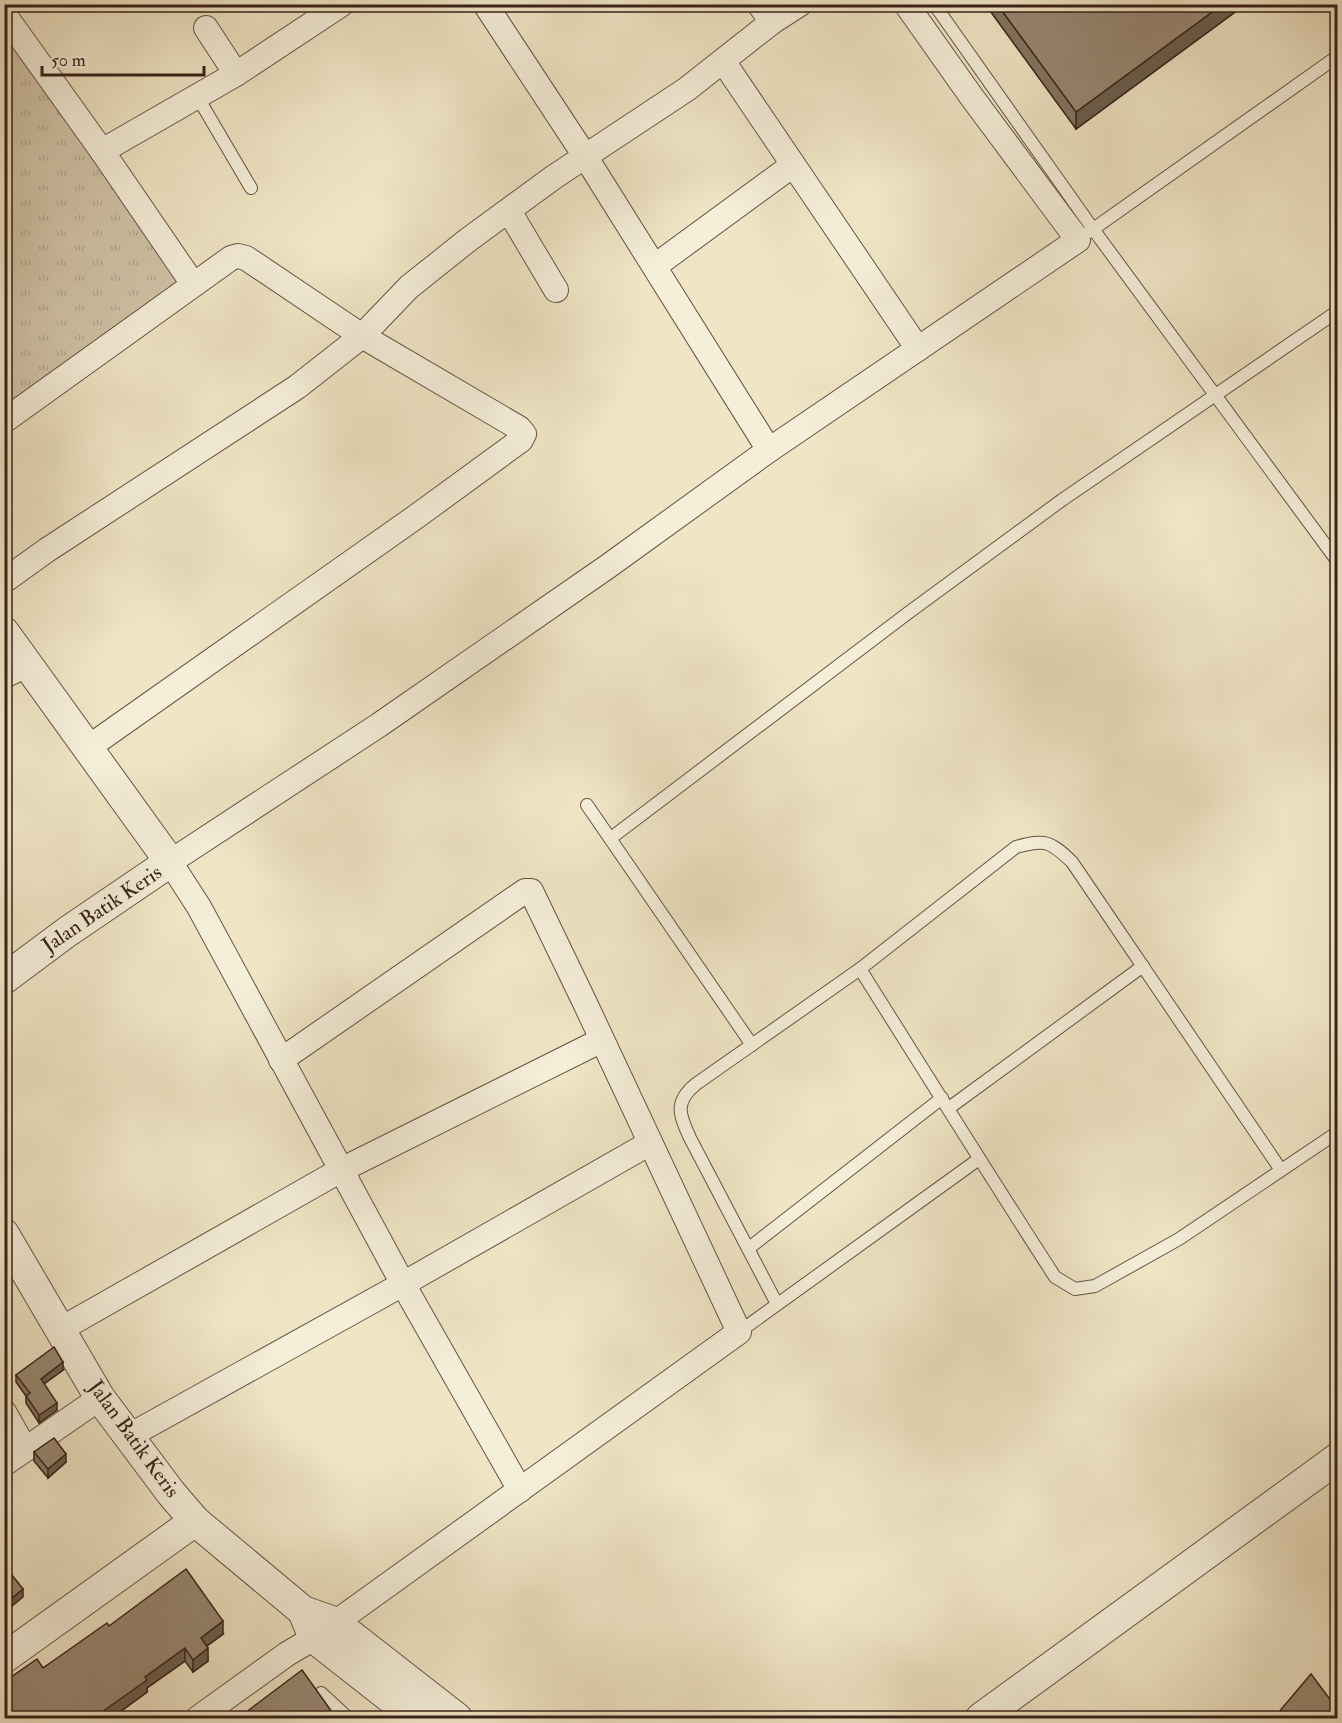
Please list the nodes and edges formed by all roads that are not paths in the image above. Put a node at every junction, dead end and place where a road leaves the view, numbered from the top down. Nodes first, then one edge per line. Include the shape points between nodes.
1 (342, 4) edge
2 (485, 4) edge
3 (800, 4) edge
4 (906, 4) edge
5 (933, 4) edge
6 (766, 13) edge
7 (4, 14) edge
8 (206, 28) dead end
9 (1338, 56) edge
10 (723, 61) junction
11 (236, 74) junction
12 (980, 90) junction
13 (197, 96) junction
14 (102, 151) junction
15 (585, 156) junction
16 (793, 165) junction
17 (250, 188) dead end
18 (509, 211) junction
19 (1086, 235) junction
20 (655, 266) junction
21 (193, 284) junction
22 (556, 290) dead end
23 (1338, 311) edge
24 (362, 336) junction
25 (918, 349) junction
26 (1215, 396) junction
27 (4, 421) edge
28 (769, 450) junction
29 (1338, 562) edge
30 (4, 581) edge
31 (4, 632) edge
32 (16, 671) edge
33 (89, 747) junction
34 (587, 805) dead end
35 (611, 838) junction
36 (170, 862) junction
37 (1143, 966) junction
38 (860, 969) junction
39 (4, 979) edge
40 (602, 1040) junction
41 (752, 1045) junction
42 (280, 1060) junction
43 (946, 1103) junction
44 (1338, 1132) edge
45 (651, 1143) junction
46 (979, 1159) junction
47 (341, 1170) junction
48 (1281, 1170) junction
49 (4, 1234) edge
50 (749, 1248) junction
51 (403, 1284) junction
52 (777, 1304) junction
53 (61, 1329) junction
54 (739, 1332) junction
55 (100, 1398) junction
56 (4, 1412) edge
57 (129, 1436) junction
58 (25, 1449) junction
59 (1338, 1458) edge
60 (4, 1464) edge
61 (520, 1490) junction
62 (195, 1521) junction
63 (317, 1624) junction
64 (4, 1658) edge
65 (321, 1693) edge
66 (451, 1717) edge
67 (198, 1719) edge
68 (348, 1719) edge
69 (416, 1719) edge
70 (981, 1719) edge

1 - 11 street
2 - 15 street
3 - 6 street
4 - 12 street
5 - 12 lane
6 - 10 street
7 - 14 street
8 - 11 street
9 - 19 lane
10 - 15 street
10 - 16 street
11 - 13 street
12 - 19 street
13 - 14 street
13 - 17 lane
14 - 21 street
15 - 18 street
15 - 20 street
16 - 20 street
16 - 25 street
18 - 22 street
18 - 24 street via 409,287
19 - 25 street
19 - 26 lane
20 - 28 street
21 - 24 street via 231,258 246,258
21 - 27 street
23 - 26 lane
24 - 30 street via 297,387
24 - 33 street via 519,428 523,438
25 - 28 street
26 - 29 lane
26 - 35 lane via 927,599
28 - 36 street via 379,725
31 - 32 street
32 - 33 street
33 - 36 street
34 - 35 lane
35 - 41 lane
36 - 39 street, Jalan Batik Keris
36 - 42 street via 199,908
37 - 38 lane via 1072,861 1054,845 1036,841 1016,847
37 - 43 lane
37 - 48 lane
38 - 41 lane
38 - 43 lane
40 - 42 street via 533,893 528,890
40 - 45 street
40 - 47 street
41 - 50 lane via 696,1084 680,1101 680,1113 690,1138
42 - 47 street
43 - 46 lane
43 - 50 lane
44 - 48 lane
45 - 51 street
45 - 54 street
46 - 48 lane via 1055,1277 1075,1288 1095,1286 1179,1239
46 - 52 lane
47 - 51 street
47 - 53 street
49 - 53 street, Jalan Batik Keris
50 - 52 lane
51 - 57 street
51 - 61 street
52 - 54 lane
53 - 55 street, Jalan Batik Keris
54 - 61 street
55 - 57 street, Jalan Batik Keris
55 - 58 street
56 - 58 street
57 - 62 street, Jalan Batik Keris
58 - 60 street
59 - 70 street
61 - 63 street
62 - 63 street, Jalan Batik Keris
62 - 64 street
63 - 66 street
63 - 67 street via 287,1654
63 - 69 street
65 - 68 lane

